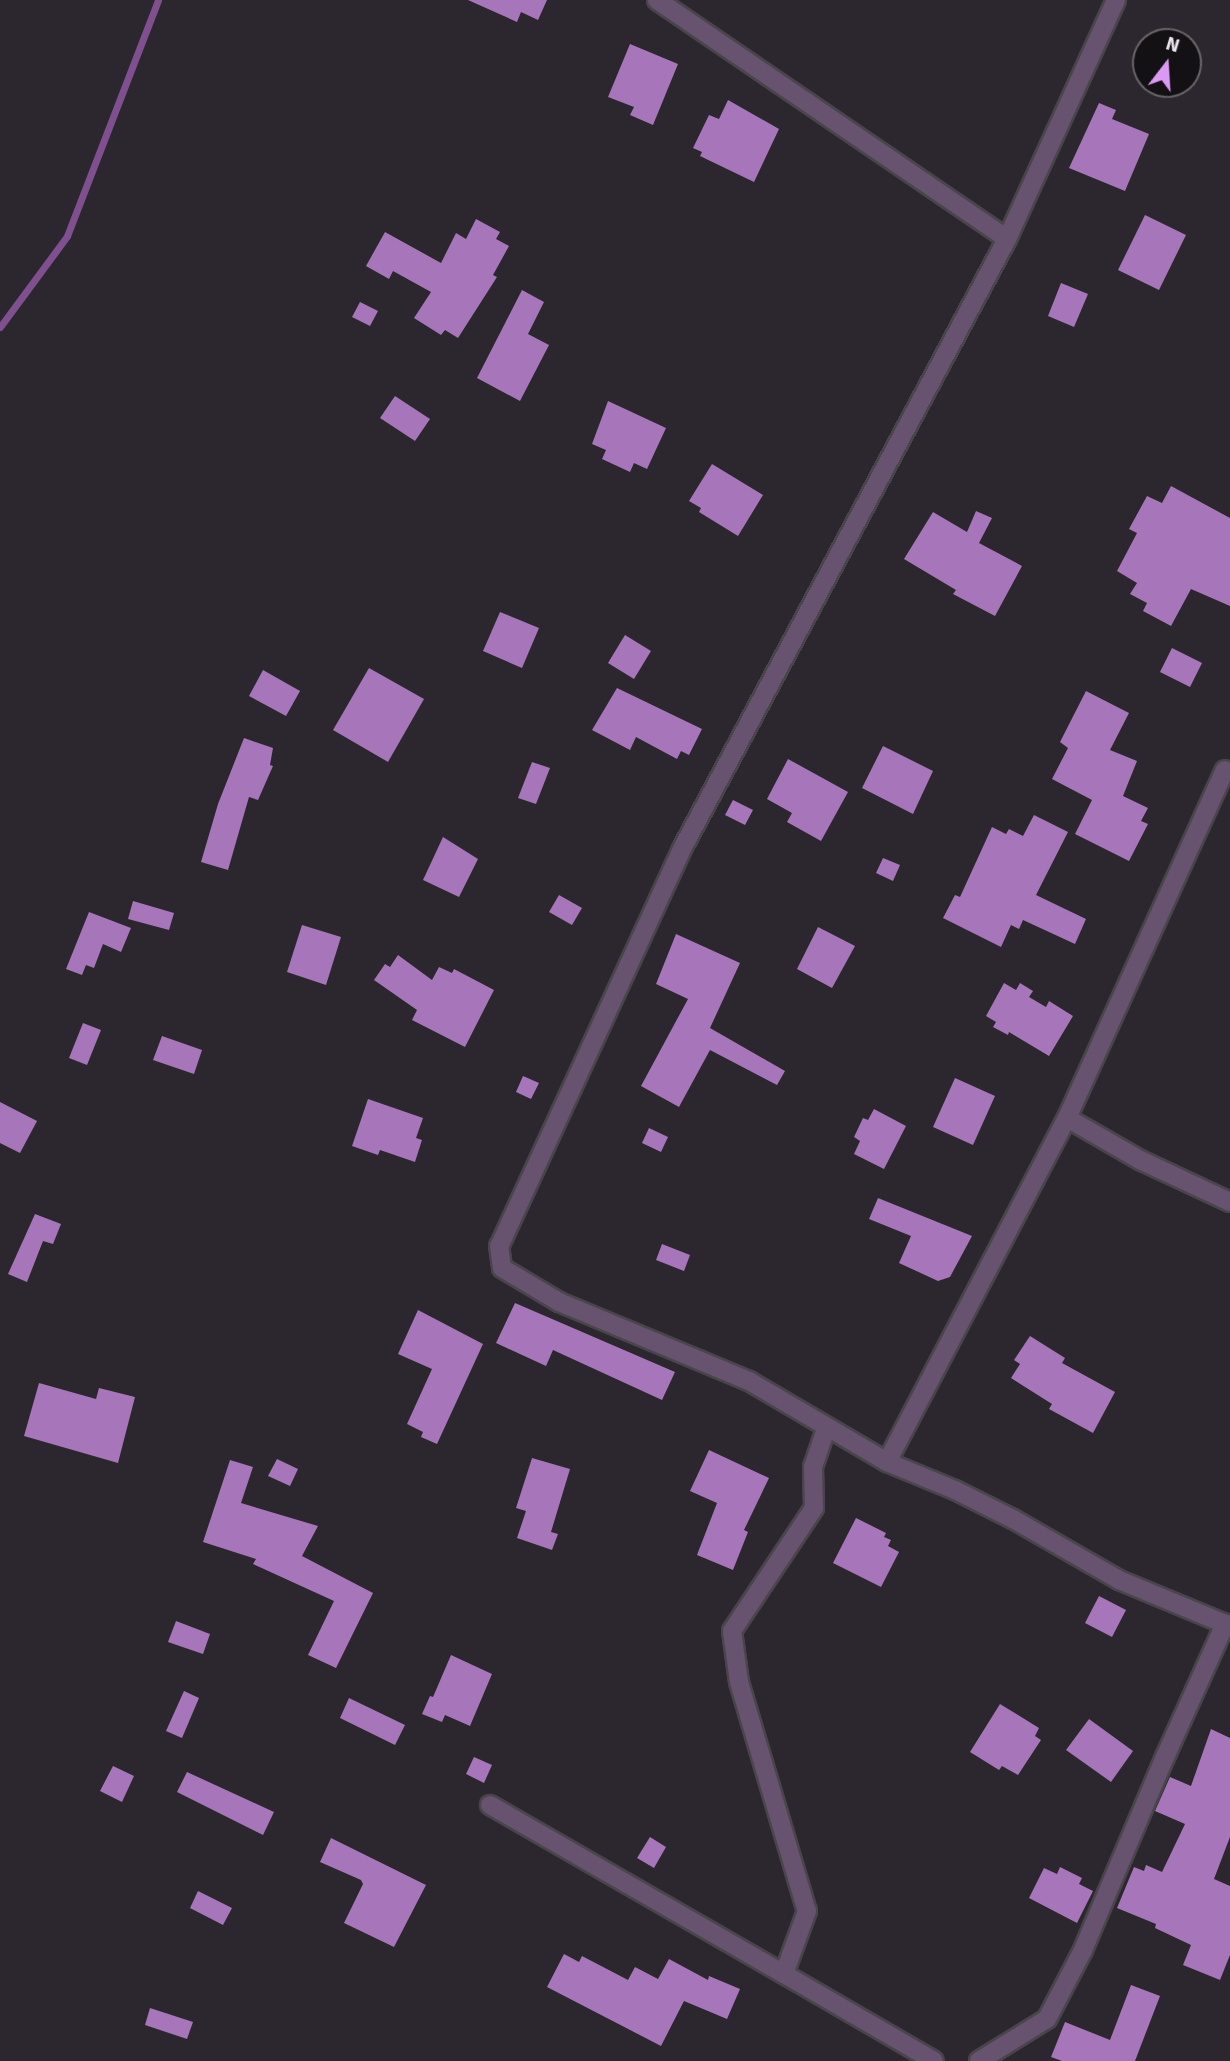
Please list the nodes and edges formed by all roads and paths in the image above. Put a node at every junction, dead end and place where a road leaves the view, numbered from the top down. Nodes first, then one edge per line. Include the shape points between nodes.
1 (657, 0) edge
2 (1116, 0) edge
3 (1007, 239) junction
4 (1225, 770) dead end
5 (1067, 1118) junction
6 (1230, 1202) edge
7 (826, 1429) junction
8 (887, 1462) junction
9 (1228, 1625) edge
10 (490, 1805) dead end
11 (784, 1974) junction
12 (934, 2061) edge
13 (979, 2061) edge

1 - 3 street
2 - 3 street
3 - 7 street via 682,849 499,1246 502,1268 559,1301 748,1381
4 - 5 street
5 - 6 street via 1140,1160
5 - 8 street
7 - 8 street
7 - 11 street via 813,1468 814,1508 732,1631 739,1682 807,1911
8 - 9 street via 989,1507 1119,1580
9 - 13 street via 1165,1757 1083,1950 1047,2019
10 - 11 street
11 - 12 street

